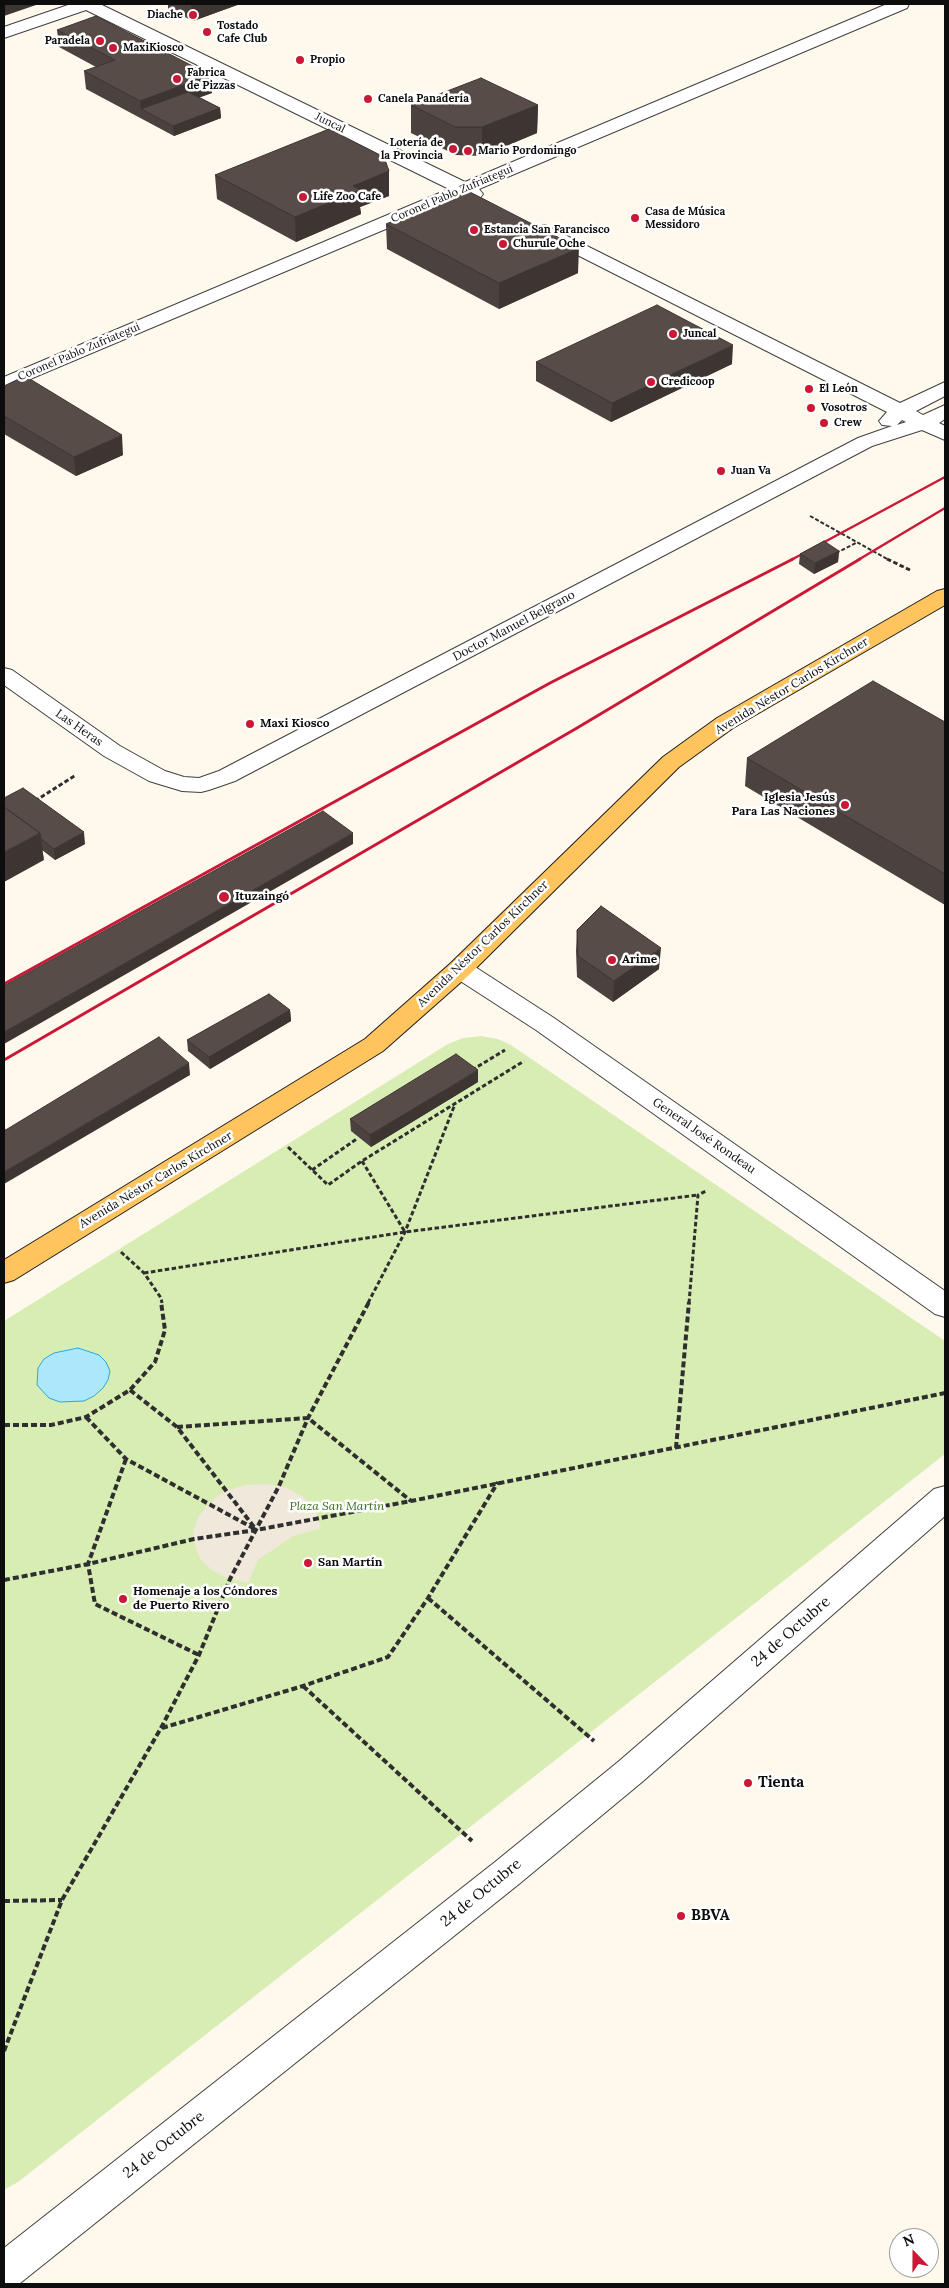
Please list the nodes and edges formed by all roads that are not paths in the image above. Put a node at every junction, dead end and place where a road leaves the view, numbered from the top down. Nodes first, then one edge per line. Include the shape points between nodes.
1 (87, 4) edge
2 (901, 4) edge
3 (4, 33) edge
4 (463, 189) junction
5 (490, 202) edge
6 (534, 225) edge
7 (4, 384) edge
8 (945, 388) edge
9 (900, 411) junction
10 (945, 411) edge
11 (923, 423) junction
12 (945, 434) edge
13 (865, 442) junction
14 (945, 596) edge
15 (4, 674) edge
16 (157, 776) joint
17 (460, 969) junction
18 (4, 1273) edge
19 (945, 1306) edge
20 (945, 1498) edge
21 (4, 2272) edge

1 - 3 street
1 - 4 street, Juncal
2 - 4 street, Coronel Pablo Zufriategui
4 - 5 street, Juncal
4 - 7 street, Coronel Pablo Zufriategui
6 - 9 street
8 - 9 street, Doctor Manuel Belgrano
9 - 11 street
9 - 13 street, Doctor Manuel Belgrano
10 - 11 street, Doctor Manuel Belgrano
11 - 12 street
11 - 13 street, Doctor Manuel Belgrano
13 - 16 street, Doctor Manuel Belgrano via 228,776 201,785 182,784
14 - 17 main road, Avenida Néstor Carlos Kirchner via 725,723 671,762
15 - 16 street, Las Heras via 112,751
17 - 18 main road, Avenida Néstor Carlos Kirchner via 374,1045
17 - 19 street, General José Rondeau via 554,1030
20 - 21 street, 24 de Octubre via 630,1772

